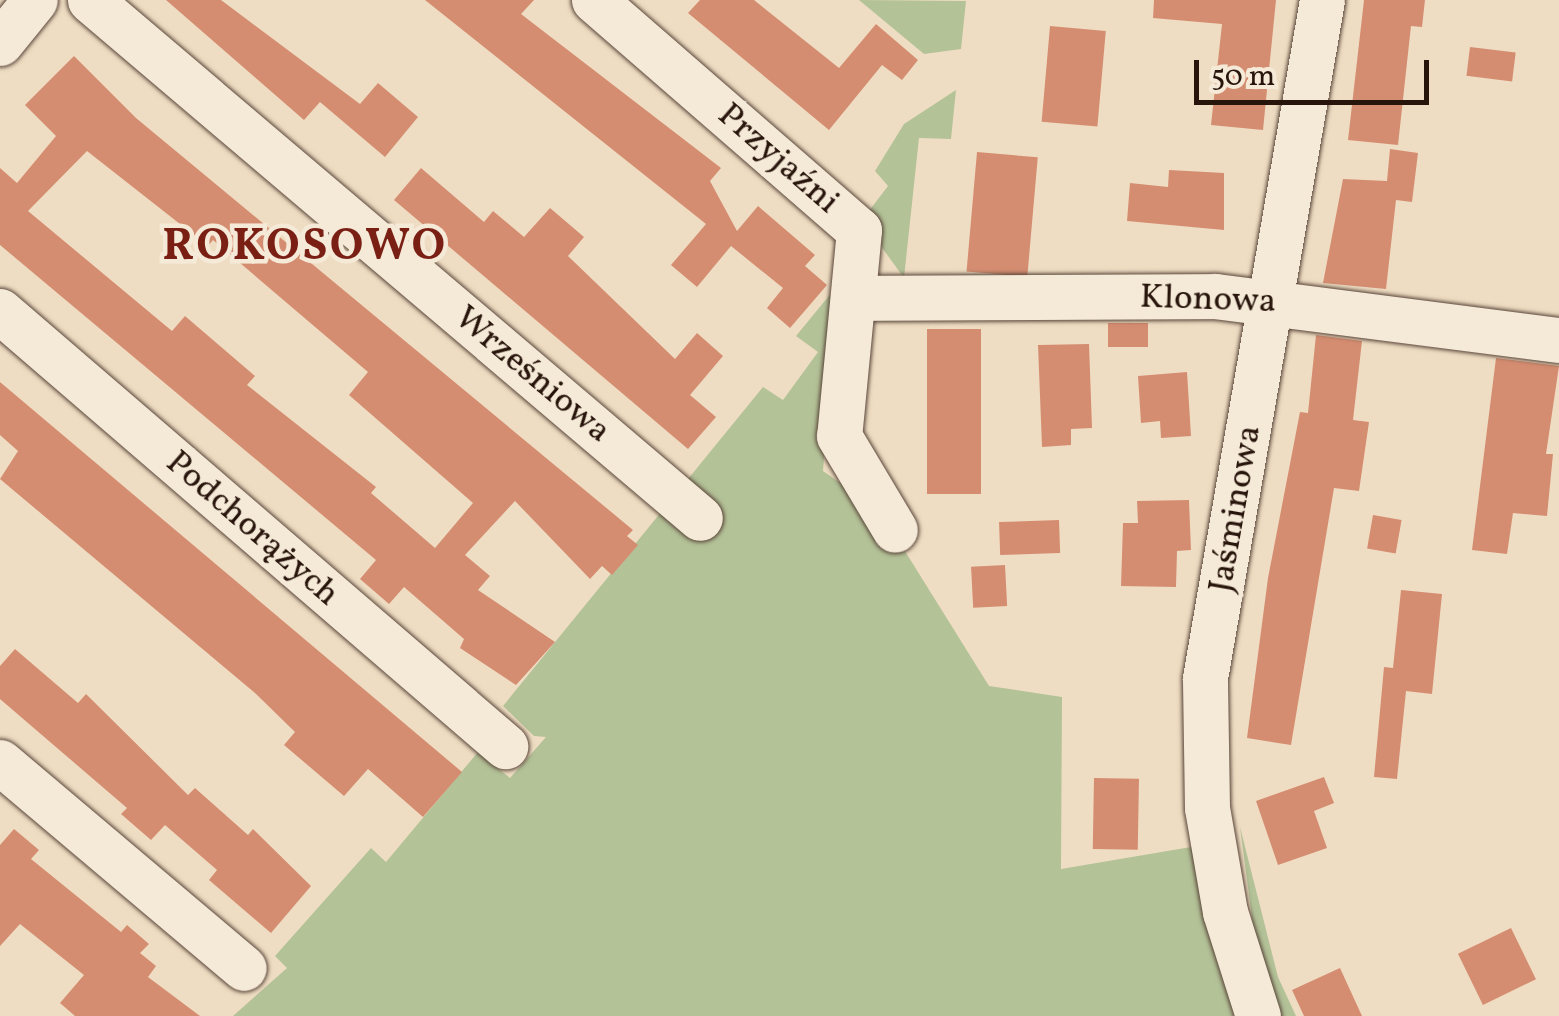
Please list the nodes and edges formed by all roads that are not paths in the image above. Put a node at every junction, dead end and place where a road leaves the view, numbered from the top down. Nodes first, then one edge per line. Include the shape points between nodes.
1 (35, 0) edge
2 (90, 0) edge
3 (594, 0) edge
4 (1322, 0) edge
5 (0, 43) edge
6 (854, 298) junction
7 (1273, 300) junction
8 (0, 311) edge
9 (1559, 340) edge
10 (700, 518) dead end
11 (896, 530) dead end
12 (504, 746) dead end
13 (0, 762) edge
14 (244, 968) dead end
15 (1258, 1016) edge

1 - 5 street
2 - 10 street, Wrześniowa
3 - 6 street, Przyjaźni via 858,230
4 - 7 street, Jaśminowa
6 - 7 street, Klonowa
6 - 11 street, Przyjaźni via 839,436
7 - 9 street, Klonowa
7 - 15 street, Jaśminowa via 1205,678 1208,808 1226,912
8 - 12 street, Podchorążych
13 - 14 street

